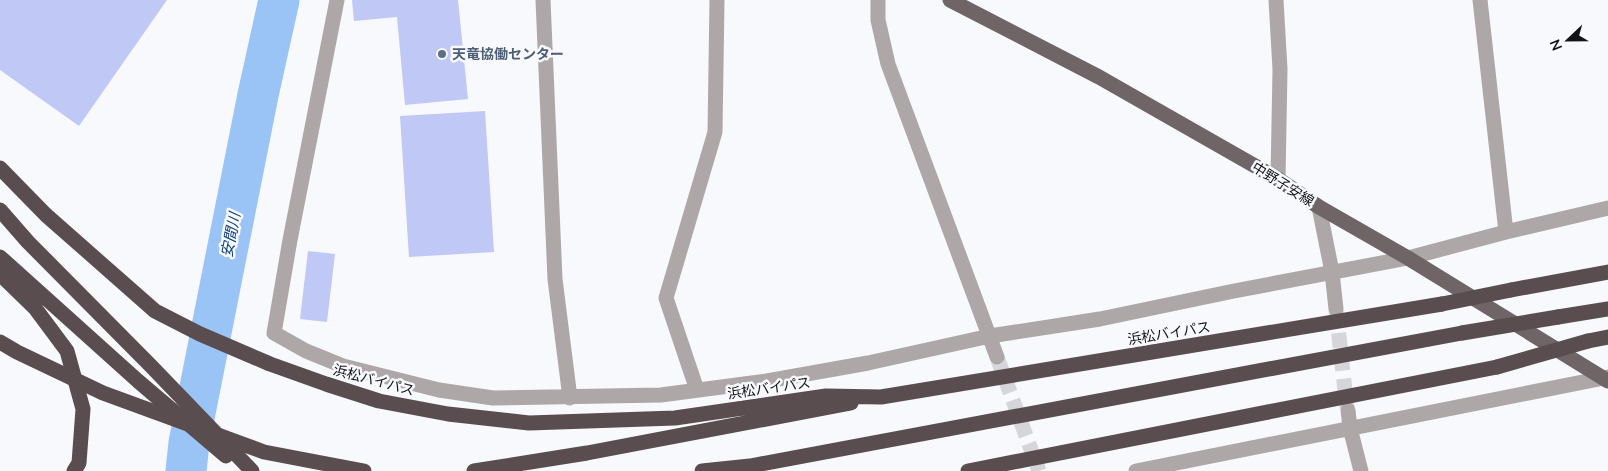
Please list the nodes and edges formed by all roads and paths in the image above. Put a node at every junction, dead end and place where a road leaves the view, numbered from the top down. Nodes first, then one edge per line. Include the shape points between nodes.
1 (337, 0) edge
2 (543, 0) edge
3 (717, 0) edge
4 (878, 0) edge
5 (950, 0) edge
6 (1276, 0) edge
7 (1480, 0) edge
8 (0, 168) edge
9 (1278, 179) junction
10 (1319, 207) junction
11 (1608, 208) edge
12 (0, 210) edge
13 (1506, 232) junction
14 (0, 256) edge
15 (1408, 258) junction
16 (1332, 272) junction
17 (1606, 272) edge
18 (0, 274) edge
19 (1336, 309) tunnel mouth
20 (1608, 309) edge
21 (990, 336) junction
22 (1608, 337) edge
23 (0, 342) edge
24 (997, 357) tunnel mouth
25 (1606, 379) edge
26 (697, 390) junction
27 (881, 397) junction
28 (570, 398) junction
29 (1348, 410) tunnel mouth
30 (1350, 428) junction
31 (245, 468) edge
32 (74, 471) edge
33 (364, 471) edge
34 (474, 471) edge
35 (702, 471) edge
36 (968, 471) edge
37 (1136, 471) edge
38 (1361, 471) edge

1 - 28 street via 274,333 306,352 402,382 492,398
2 - 28 street via 555,278
3 - 26 street via 715,132 666,298
4 - 21 street via 878,20 888,64
5 - 9 main road, 中野子安線 via 1099,77
6 - 9 street via 1280,69
7 - 13 street
8 - 27 highway, 浜松バイパス via 46,215 155,311 270,364 379,400 448,414 529,423 675,418 826,396
9 - 10 main road, 中野子安線
10 - 15 main road, 中野子安線
10 - 16 street
11 - 13 street
12 - 31 highway, bridge
13 - 15 street
14 - 31 highway, bridge via 138,381
15 - 16 street
15 - 25 main road, 中野子安線
16 - 19 street
16 - 21 street via 1100,318
17 - 27 highway, 浜松バイパス, bridge via 1442,304
18 - 32 highway via 35,308 67,351 83,410 78,463
20 - 35 highway, bridge via 1462,333 750,466
21 - 24 street
21 - 26 street via 850,366
22 - 36 highway, bridge via 1497,367
23 - 33 highway, bridge via 103,393 264,452
25 - 30 street
26 - 28 street via 661,395
27 - 34 highway via 587,453
29 - 30 street
30 - 37 street
30 - 38 street

